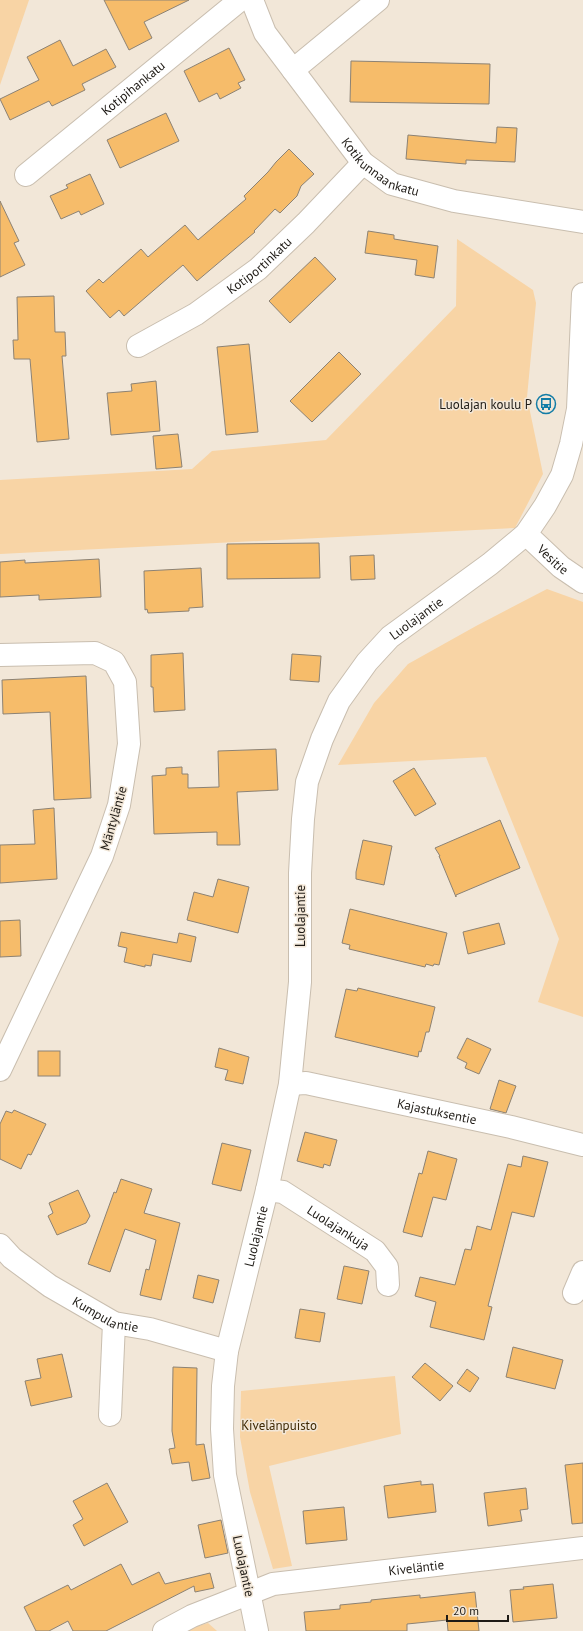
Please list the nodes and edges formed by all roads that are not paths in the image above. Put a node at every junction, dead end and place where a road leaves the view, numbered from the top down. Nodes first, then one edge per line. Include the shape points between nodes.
1 (240, 0) edge
2 (252, 0) edge
3 (378, 0) edge
4 (293, 70) junction
5 (363, 162) junction
6 (26, 175) dead end
7 (583, 222) edge
8 (583, 294) edge
9 (138, 346) dead end
10 (526, 534) junction
11 (583, 582) edge
12 (0, 655) edge
13 (0, 1070) edge
14 (290, 1084) junction
15 (583, 1145) edge
16 (267, 1190) junction
17 (0, 1245) edge
18 (583, 1272) edge
19 (388, 1285) dead end
20 (574, 1293) dead end
21 (114, 1323) junction
22 (227, 1351) junction
23 (110, 1415) dead end
24 (583, 1548) edge
25 (250, 1593) junction
26 (164, 1631) edge
27 (257, 1631) edge

1 - 6 street, Kotipihankatu
2 - 4 street, Kotikunnaankatu via 265,33
3 - 4 street
4 - 5 street, Kotikunnaankatu
5 - 7 street, Kotikunnaankatu via 392,184 454,201
5 - 9 street, Kotiportinkatu via 306,223 258,269 196,314
8 - 10 street, Luolajantie via 578,409 571,444 562,475
10 - 11 street, Vesitie via 561,567
10 - 14 street, Luolajantie via 490,564 390,637 367,662 339,701 322,739 307,782 303,819 300,873 300,982
12 - 13 street, Mäntyläntie via 95,653 114,662 125,682 129,744 119,804 102,856
14 - 15 street, Kajastuksentie via 306,1083
14 - 16 street, Luolajantie
16 - 19 street, Luolajankuja via 283,1192 375,1251 387,1267
16 - 22 street, Luolajantie
17 - 21 street, Kumpulantie via 12,1258 50,1286
18 - 20 street
21 - 22 street, Kumpulantie via 150,1329
21 - 23 street
22 - 25 street, Luolajantie via 222,1429 225,1475
24 - 25 street, Kiveläntie via 273,1584
25 - 26 street, Kiveläntie via 192,1616
25 - 27 street, Luolajantie

